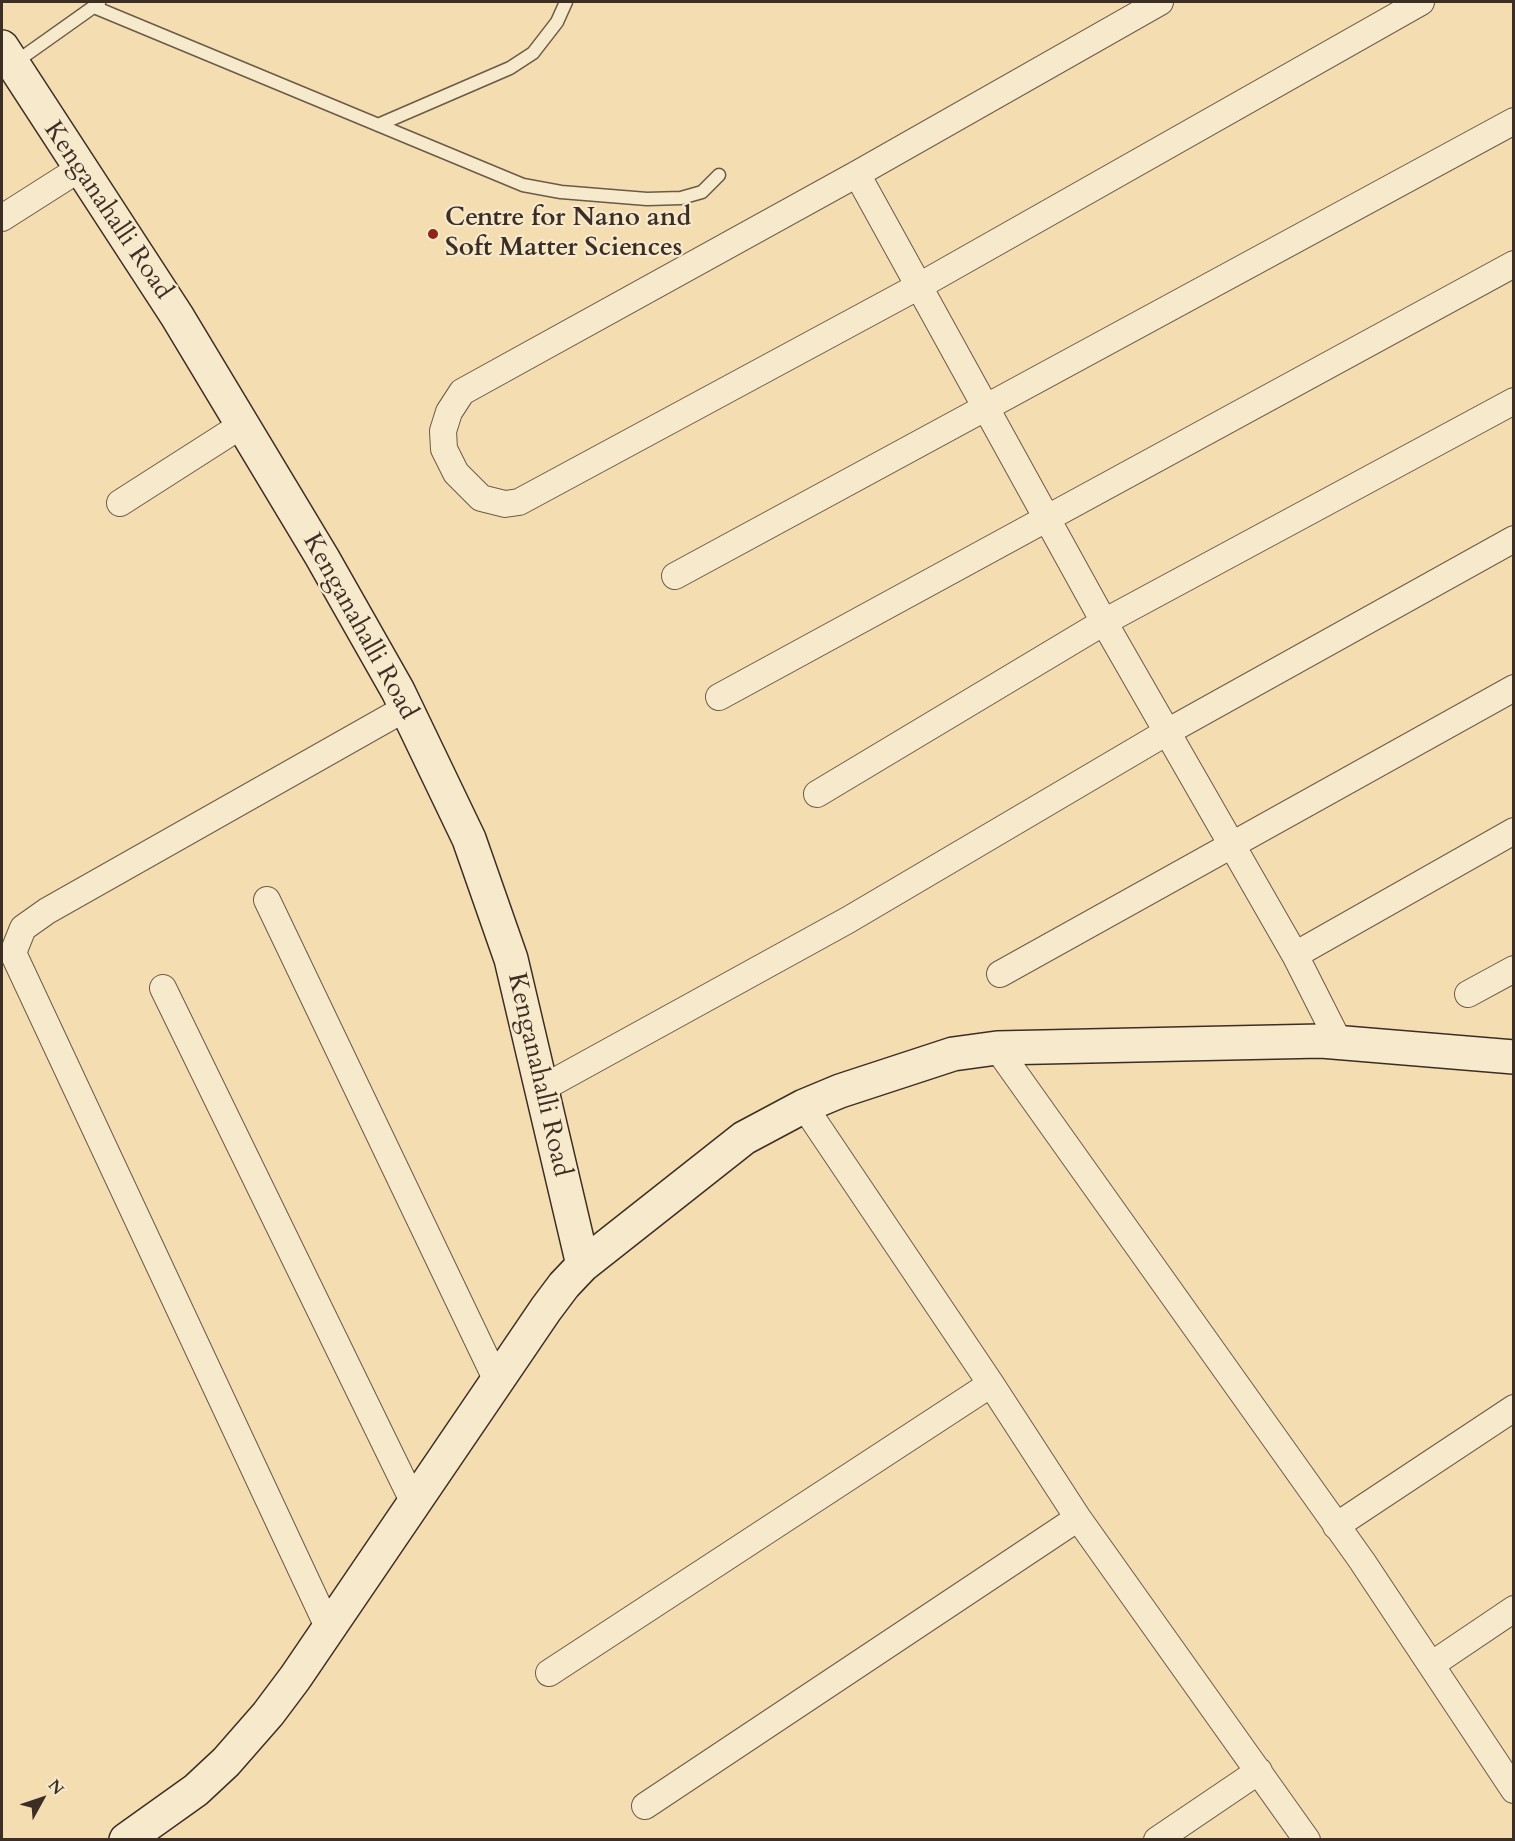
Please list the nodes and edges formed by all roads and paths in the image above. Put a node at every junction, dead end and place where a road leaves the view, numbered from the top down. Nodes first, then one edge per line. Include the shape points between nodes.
1 (566, 2) edge
2 (1160, 2) edge
3 (1421, 2) edge
4 (98, 4) edge
5 (7, 56) edge
6 (1514, 122) edge
7 (378, 124) junction
8 (79, 169) junction
9 (857, 174) junction
10 (719, 175) dead end
11 (2, 218) edge
12 (1514, 264) edge
13 (921, 285) junction
14 (1514, 401) edge
15 (988, 408) junction
16 (242, 425) junction
17 (120, 502) dead end
18 (1046, 517) junction
19 (1514, 539) edge
20 (675, 576) dead end
21 (1104, 622) junction
22 (1514, 688) edge
23 (719, 697) dead end
24 (406, 708) junction
25 (1167, 732) junction
26 (817, 794) dead end
27 (1514, 831) edge
28 (1232, 845) junction
29 (267, 900) dead end
30 (1295, 955) junction
31 (1514, 969) edge
32 (1000, 974) dead end
33 (163, 988) dead end
34 (1468, 994) dead end
35 (1340, 1042) junction
36 (997, 1048) junction
37 (1514, 1057) edge
38 (541, 1089) junction
39 (804, 1106) junction
40 (584, 1265) junction
41 (497, 1381) junction
42 (991, 1383) junction
43 (1514, 1408) edge
44 (414, 1503) junction
45 (1078, 1518) junction
46 (1336, 1526) junction
47 (1514, 1609) edge
48 (329, 1629) junction
49 (1431, 1665) junction
50 (549, 1673) dead end
51 (1259, 1771) junction
52 (1513, 1789) edge
53 (645, 1806) dead end
54 (126, 1839) edge
55 (1157, 1839) edge
56 (1307, 1839) edge

1 - 7 lane via 533,53 510,68
2 - 9 street
3 - 13 street
4 - 5 lane
4 - 7 lane
5 - 8 street, Kenganahalli Road
6 - 15 street
7 - 10 lane via 523,184 561,192 681,198 702,192
8 - 11 street
8 - 16 street, Kenganahalli Road via 177,316
9 - 13 street
9 - 13 street via 462,392 448,412 442,431 444,449 456,473 481,498 505,504 519,502
12 - 18 street
13 - 15 street
14 - 21 street
15 - 18 street
15 - 20 street
16 - 17 street
16 - 24 street, Kenganahalli Road
18 - 21 street
18 - 23 street
19 - 25 street
21 - 25 street
21 - 26 street
22 - 28 street
24 - 38 street, Kenganahalli Road via 478,862 511,959
24 - 48 street via 47,911 23,928 13,953
25 - 28 street
25 - 38 street via 848,920
27 - 30 street
28 - 30 street
28 - 32 street
29 - 41 street
30 - 35 street
31 - 34 street
33 - 44 street
35 - 36 street
35 - 37 street
36 - 39 street via 953,1054
36 - 46 street
38 - 40 street, Kenganahalli Road
39 - 40 street via 722,1153
39 - 42 street
40 - 41 street via 546,1309
41 - 44 street
42 - 45 street
42 - 50 street
43 - 46 street
44 - 48 street
45 - 51 street
45 - 53 street
46 - 49 street
47 - 49 street
48 - 54 street via 268,1714 226,1762 196,1790
49 - 52 street
51 - 55 street
51 - 56 street

